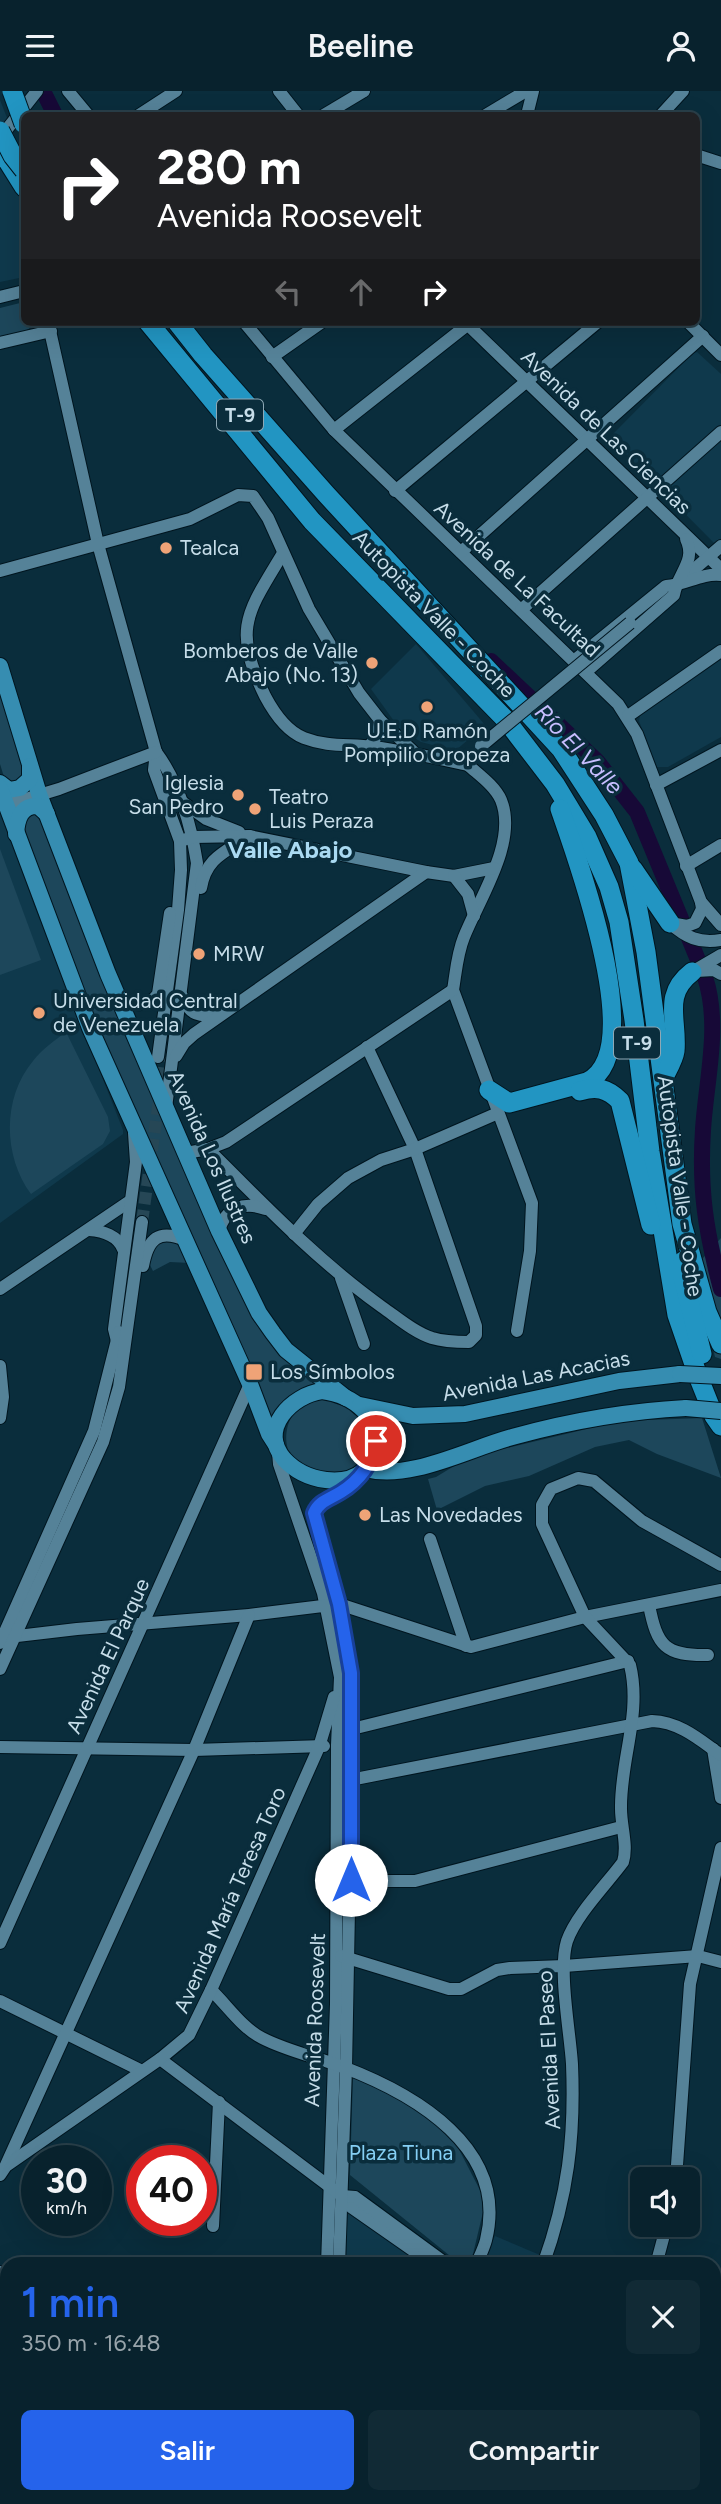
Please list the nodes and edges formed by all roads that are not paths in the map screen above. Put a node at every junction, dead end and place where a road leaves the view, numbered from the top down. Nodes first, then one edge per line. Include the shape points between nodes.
1 (12, 91) edge
2 (22, 91) edge
3 (37, 91) edge
4 (68, 91) edge
5 (176, 91) edge
6 (278, 91) edge
7 (364, 91) edge
8 (526, 91) edge
9 (533, 91) edge
10 (684, 91) edge
11 (31, 112) edge
12 (86, 112) edge
13 (144, 112) edge
14 (296, 112) edge
15 (329, 112) edge
16 (491, 112) edge
17 (528, 112) edge
18 (664, 112) edge
19 (21, 116) edge
20 (0, 131) edge
21 (0, 138) edge
22 (0, 148) edge
23 (700, 156) edge
24 (721, 163) edge
25 (21, 166) edge
26 (21, 182) edge
27 (21, 292) edge
28 (0, 297) edge
29 (138, 326) edge
30 (151, 326) edge
31 (166, 326) edge
32 (180, 326) edge
33 (247, 326) edge
34 (315, 326) edge
35 (464, 326) edge
36 (471, 326) edge
37 (593, 326) edge
38 (692, 326) edge
39 (50, 327) edge
40 (703, 336) junction
41 (0, 343) edge
42 (721, 355) edge
43 (272, 357) junction
44 (198, 383) junction
45 (526, 383) junction
46 (334, 430) junction
47 (721, 432) edge
48 (588, 441) junction
49 (395, 491) junction
50 (648, 498) junction
51 (319, 507) junction
52 (682, 532) junction
53 (98, 544) junction
54 (721, 546) edge
55 (461, 552) junction
56 (283, 553) junction
57 (709, 558) junction
58 (721, 569) edge
59 (0, 571) edge
60 (721, 575) edge
61 (675, 586) junction
62 (522, 610) junction
63 (721, 652) edge
64 (575, 660) junction
65 (0, 666) edge
66 (587, 671) junction
67 (628, 716) junction
68 (380, 720) junction
69 (369, 747) junction
70 (721, 750) edge
71 (156, 752) junction
72 (416, 754) junction
73 (30, 764) junction
74 (468, 765) junction
75 (555, 784) junction
76 (656, 785) junction
77 (0, 786) edge
78 (39, 795) junction
79 (180, 799) junction
80 (6, 805) junction
81 (47, 814) junction
82 (16, 834) junction
83 (249, 836) junction
84 (187, 839) junction
85 (721, 845) edge
86 (629, 863) junction
87 (686, 866) junction
88 (494, 868) junction
89 (426, 872) junction
90 (454, 876) junction
91 (178, 898) junction
92 (701, 902) junction
93 (474, 916) junction
94 (670, 923) junction
95 (721, 926) edge
96 (721, 940) edge
97 (721, 955) edge
98 (692, 972) junction
99 (721, 974) edge
100 (453, 990) junction
101 (182, 996) junction
102 (118, 998) junction
103 (230, 1011) junction
104 (367, 1047) junction
105 (165, 1059) junction
106 (664, 1078) junction
107 (489, 1090) junction
108 (166, 1108) junction
109 (498, 1113) junction
110 (132, 1126) junction
111 (208, 1149) junction
112 (415, 1149) junction
113 (186, 1153) junction
114 (131, 1201) junction
115 (269, 1211) junction
116 (138, 1221) tunnel mouth
117 (682, 1224) junction
118 (89, 1230) junction
119 (219, 1231) junction
120 (294, 1234) junction
121 (185, 1240) junction
122 (123, 1249) junction
123 (341, 1277) junction
124 (0, 1289) edge
125 (677, 1315) junction
126 (517, 1331) dead end
127 (121, 1343) junction
128 (721, 1343) edge
129 (364, 1344) dead end
130 (0, 1366) edge
131 (721, 1376) edge
132 (250, 1384) junction
133 (353, 1401) junction
134 (721, 1404) edge
135 (721, 1411) edge
136 (0, 1418) edge
137 (721, 1426) edge
138 (277, 1448) junction
139 (362, 1472) junction
140 (430, 1539) dead end
141 (721, 1565) edge
142 (721, 1590) edge
143 (332, 1605) junction
144 (649, 1605) junction
145 (249, 1615) junction
146 (585, 1618) junction
147 (145, 1623) junction
148 (4, 1639) edge
149 (466, 1646) junction
150 (708, 1655) dead end
151 (628, 1661) junction
152 (0, 1669) edge
153 (340, 1677) junction
154 (633, 1725) junction
155 (352, 1729) junction
156 (337, 1745) junction
157 (0, 1747) edge
158 (88, 1747) junction
159 (319, 1747) junction
160 (194, 1750) junction
161 (717, 1752) edge
162 (351, 1780) junction
163 (337, 1782) junction
164 (721, 1798) edge
165 (621, 1827) junction
166 (721, 1848) edge
167 (351, 1880) junction
168 (337, 1881) junction
169 (0, 1943) edge
170 (342, 1956) junction
171 (698, 1956) junction
172 (721, 1962) edge
173 (564, 1966) junction
174 (211, 1990) junction
175 (0, 2001) edge
176 (66, 2033) junction
177 (160, 2059) junction
178 (334, 2064) junction
179 (346, 2068) junction
180 (142, 2071) junction
181 (219, 2102) junction
182 (217, 2145) edge
183 (677, 2167) edge
184 (3, 2170) edge
185 (330, 2187) junction
186 (342, 2196) junction
187 (664, 2237) edge
188 (327, 2257) edge
189 (339, 2257) edge
190 (423, 2257) edge
191 (437, 2257) edge
192 (479, 2257) edge
193 (544, 2257) edge
194 (658, 2257) edge

1 - 19 highway, bridge
2 - 11 highway
3 - 21 street
4 - 12 street
5 - 13 street
6 - 14 street
7 - 15 street
8 - 16 street
9 - 17 street
10 - 18 street
20 - 25 highway, bridge
22 - 26 highway
23 - 24 street
27 - 28 street
29 - 44 highway via 178,371
30 - 44 highway, T-9
31 - 51 highway, Autopista Valle - Coche / T-9
32 - 51 highway, Autopista Valle - Coche / T-9
33 - 43 street, Avenida de La Facultad
34 - 43 street
35 - 46 street
36 - 45 street, Avenida de Las Ciencias
37 - 45 street
38 - 40 street
39 - 41 street
39 - 53 street
40 - 42 street
40 - 48 street
43 - 46 street, Avenida de La Facultad
44 - 51 highway, Autopista Valle - Coche / T-9
45 - 48 street, Avenida de Las Ciencias
45 - 49 street
46 - 49 street, Avenida de La Facultad
47 - 50 street
48 - 50 street, Avenida de Las Ciencias
48 - 55 street
49 - 55 street, Avenida de La Facultad
50 - 52 street, Avenida de Las Ciencias
50 - 62 street
51 - 75 highway, Autopista Valle - Coche / T-9 via 506,720
51 - 86 highway, Autopista Valle - Coche / T-9 via 584,784
52 - 57 street, Avenida de Las Ciencias
52 - 61 street via 691,554
53 - 56 street via 190,519 238,495 253,496
53 - 59 street
53 - 71 street
54 - 57 street
55 - 62 street, Avenida de La Facultad
56 - 68 street via 309,609
56 - 69 street via 253,604 247,624 245,640 254,674 271,708 293,733 330,745
57 - 58 street, Avenida de Las Ciencias
57 - 61 street
60 - 61 street via 700,576
61 - 64 street via 657,592
61 - 66 street via 674,596
61 - 74 street, bridge via 481,746
62 - 64 street, Avenida de La Facultad
63 - 67 street
64 - 66 street, Avenida de La Facultad
65 - 73 main road, Avenida Los Ilustres
66 - 67 street, Avenida de La Facultad
67 - 76 street, Avenida de La Facultad
68 - 69 street
68 - 72 street
69 - 72 street
70 - 76 street
71 - 78 street
71 - 79 street
71 - 84 street via 154,770
72 - 74 street
73 - 77 main road via 26,785 13,790
73 - 78 main road, Avenida Los Ilustres
74 - 88 street via 501,801 505,840
75 - 107 highway via 605,960 611,1001 608,1057 602,1070 587,1082 509,1103
75 - 125 highway, Autopista Valle - Coche / T-9 via 587,837 619,922
76 - 87 street, Avenida de La Facultad
77 - 80 main road
78 - 80 street
78 - 81 main road, Avenida Los Ilustres
79 - 83 street via 206,819
79 - 84 street
80 - 82 main road
81 - 82 main road via 38,806 27,807 20,814
81 - 102 main road, Avenida Los Ilustres
82 - 110 main road
83 - 84 street
83 - 89 street
83 - 101 street via 225,850 203,875
84 - 91 street
84 - 101 street via 197,863
84 - 105 street via 192,869
85 - 87 street
86 - 94 highway, T-9
86 - 106 highway, Autopista Valle - Coche / T-9
87 - 92 street, Avenida de La Facultad
88 - 90 street
88 - 93 street
89 - 90 street
89 - 103 street
90 - 93 street via 468,894
91 - 102 street via 171,907 158,994 141,1005
91 - 105 street
92 - 94 street via 695,923
92 - 95 street, Avenida de La Facultad
93 - 100 street via 457,961
94 - 96 street via 692,939
97 - 98 street
98 - 99 street via 714,970
98 - 106 highway via 674,995 675,1053
100 - 104 street
100 - 107 street
101 - 103 street via 186,1007 198,1016
101 - 105 street
102 - 108 main road, Avenida Los Ilustres
103 - 105 street
104 - 111 street via 226,1142
104 - 112 street
105 - 108 street
106 - 117 highway, Autopista Valle - Coche / T-9
107 - 109 street
108 - 113 main road, Avenida Los Ilustres
109 - 112 street
109 - 125 highway, T-9 via 594,1087 620,1101
109 - 126 street via 532,1203 530,1251
110 - 114 street via 136,1162
110 - 121 main road
111 - 113 street
111 - 115 street
112 - 120 street via 348,1178 317,1204
112 - 123 street via 476,1335 469,1342 430,1337
113 - 119 main road, Avenida Los Ilustres
114 - 118 street
114 - 122 street
115 - 119 street via 237,1207 226,1215
115 - 120 street
116 - 127 street
117 - 128 highway, Autopista Valle - Coche / T-9 via 706,1312
117 - 134 highway via 683,1277
118 - 122 street via 110,1235
118 - 124 street
119 - 133 main road, Avenida Los Ilustres via 259,1313 286,1350
120 - 123 street
121 - 127 street via 165,1234 149,1245 133,1334
121 - 132 main road
122 - 127 street via 114,1329
123 - 129 street
125 - 137 highway, Autopista Valle - Coche / T-9
127 - 148 street via 119,1387 103,1442
130 - 136 street
131 - 133 main road, Avenida Las Acacias, bridge via 680,1374 619,1381 465,1414 413,1416
132 - 138 main road
132 - 147 street, Avenida El Parque
133 - 138 main road via 322,1391 299,1397 279,1419
133 - 139 main road via 376,1431 375,1451
135 - 139 main road, bridge via 632,1412 506,1439 394,1473
138 - 139 main road via 296,1469 313,1478 340,1481
138 - 143 street, Avenida Roosevelt
139 - 143 street, Avenida Roosevelt via 314,1513
140 - 149 street
141 - 146 street via 642,1521 594,1481 578,1478 567,1482 545,1496 540,1515
142 - 144 street
143 - 145 street
143 - 149 street
143 - 153 street, Avenida Roosevelt
143 - 155 street, Avenida Roosevelt via 351,1673
144 - 146 street
144 - 150 street via 662,1646 674,1652
145 - 147 street
145 - 160 street
146 - 149 street
146 - 151 street
147 - 148 street
147 - 158 street, Avenida El Parque
148 - 152 street
151 - 154 street, Avenida El Paseo
151 - 155 street
153 - 156 street, Avenida Roosevelt
153 - 159 street, Avenida María Teresa Toro
154 - 161 street via 665,1721
154 - 162 street
154 - 165 street, Avenida El Paseo via 622,1781
155 - 156 street
155 - 162 street, Avenida Roosevelt
156 - 159 street
156 - 163 street, Avenida Roosevelt
157 - 158 street
158 - 160 street
158 - 169 street, Avenida El Parque
159 - 160 street
159 - 174 street, Avenida María Teresa Toro
160 - 176 street
161 - 164 street
162 - 163 street
162 - 167 street, Avenida Roosevelt
163 - 168 street, Avenida Roosevelt
165 - 167 street via 415,1881
165 - 173 street, Avenida El Paseo via 623,1862 571,1930
166 - 171 street
167 - 168 street
167 - 170 street, Avenida Roosevelt
168 - 170 street, Avenida Roosevelt
170 - 173 street via 449,1989 461,1989 497,1970
170 - 178 street, Avenida Roosevelt
170 - 179 street, Avenida Roosevelt
171 - 172 street
171 - 173 street
171 - 183 street via 690,1984
173 - 193 street, Avenida El Paseo via 573,2134 562,2200
174 - 177 street, Avenida María Teresa Toro via 188,2035
174 - 178 street via 258,2036
175 - 176 street
176 - 180 street
176 - 184 street
177 - 180 street, Avenida María Teresa Toro
177 - 181 street
178 - 179 street
178 - 185 street, Avenida Roosevelt
179 - 186 street, Avenida Roosevelt
179 - 192 street via 401,2094 463,2139 486,2189 489,2216
180 - 184 street, Avenida María Teresa Toro
181 - 182 street
181 - 185 street
185 - 186 street
185 - 188 street, Avenida Roosevelt
186 - 189 street, Avenida Roosevelt
186 - 190 street
186 - 191 street via 355,2197
187 - 194 street

